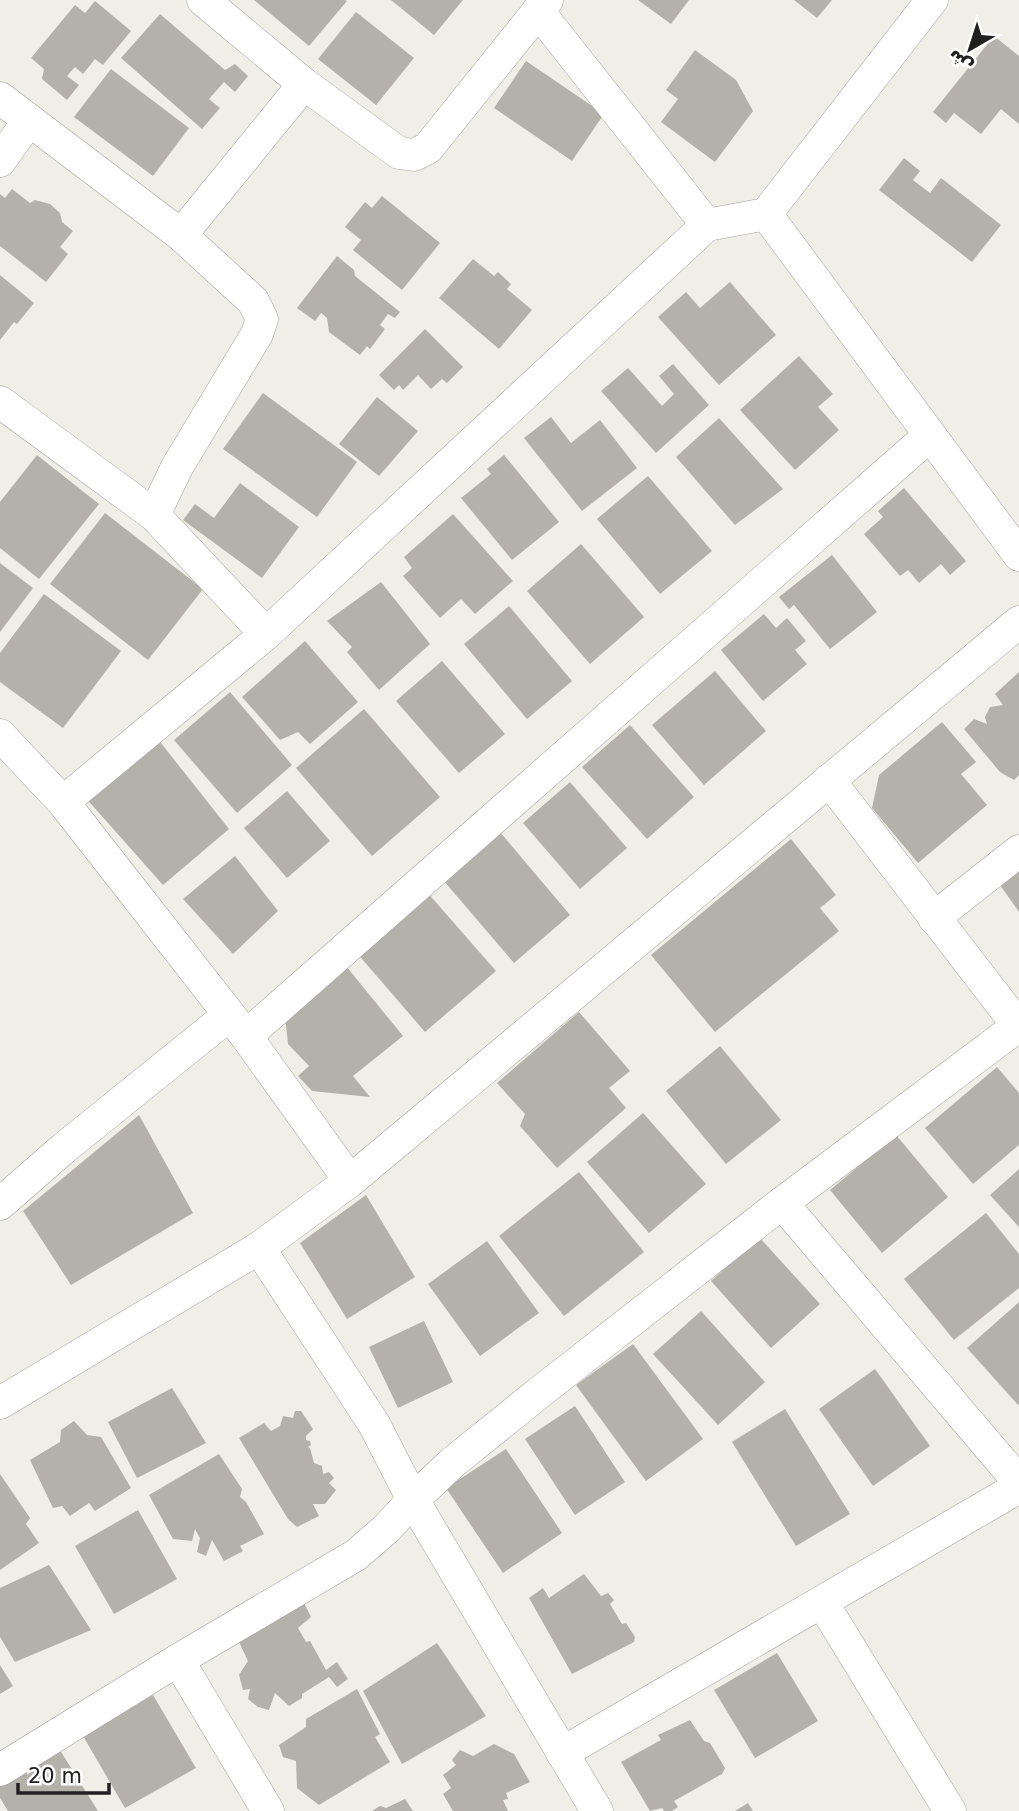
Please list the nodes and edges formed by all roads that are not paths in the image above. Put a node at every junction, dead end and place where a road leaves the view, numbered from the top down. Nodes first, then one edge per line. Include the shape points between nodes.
1 (203, 0) edge
2 (932, 0) edge
3 (543, 6) edge
4 (304, 84) junction
5 (0, 98) edge
6 (29, 120) junction
7 (0, 161) edge
8 (766, 215) junction
9 (707, 225) junction
10 (181, 235) junction
11 (0, 402) edge
12 (930, 435) junction
13 (154, 515) junction
14 (1019, 555) edge
15 (1019, 622) edge
16 (266, 634) junction
17 (0, 735) edge
18 (829, 780) junction
19 (63, 802) junction
20 (1019, 851) edge
21 (934, 918) junction
22 (238, 1026) junction
23 (1018, 1027) edge
24 (350, 1181) junction
25 (782, 1203) junction
26 (0, 1204) edge
27 (259, 1248) junction
28 (0, 1403) edge
29 (1019, 1485) edge
30 (413, 1500) junction
31 (822, 1602) junction
32 (178, 1660) junction
33 (562, 1753) junction
34 (0, 1770) edge
35 (268, 1811) edge
36 (597, 1811) edge
37 (950, 1811) edge

1 - 4 street
2 - 8 street
3 - 4 street via 428,148 414,155 399,153
3 - 9 street
4 - 10 street
5 - 6 street
6 - 7 street
6 - 10 street
8 - 9 street
8 - 12 street
9 - 16 street
10 - 13 street via 253,301 262,319
11 - 13 street
12 - 14 street
12 - 22 street
13 - 16 street
15 - 18 street
16 - 19 street
17 - 19 street
18 - 21 street
18 - 24 street
19 - 22 street
20 - 21 street
21 - 23 street
22 - 24 street
22 - 26 street via 64,1148
23 - 25 street
24 - 27 street
25 - 29 street
25 - 30 street via 540,1392
27 - 28 street
27 - 30 street via 374,1424
29 - 31 street
30 - 32 street via 356,1555
30 - 33 street
31 - 33 street
31 - 37 street
32 - 34 street
32 - 35 street
33 - 36 street

